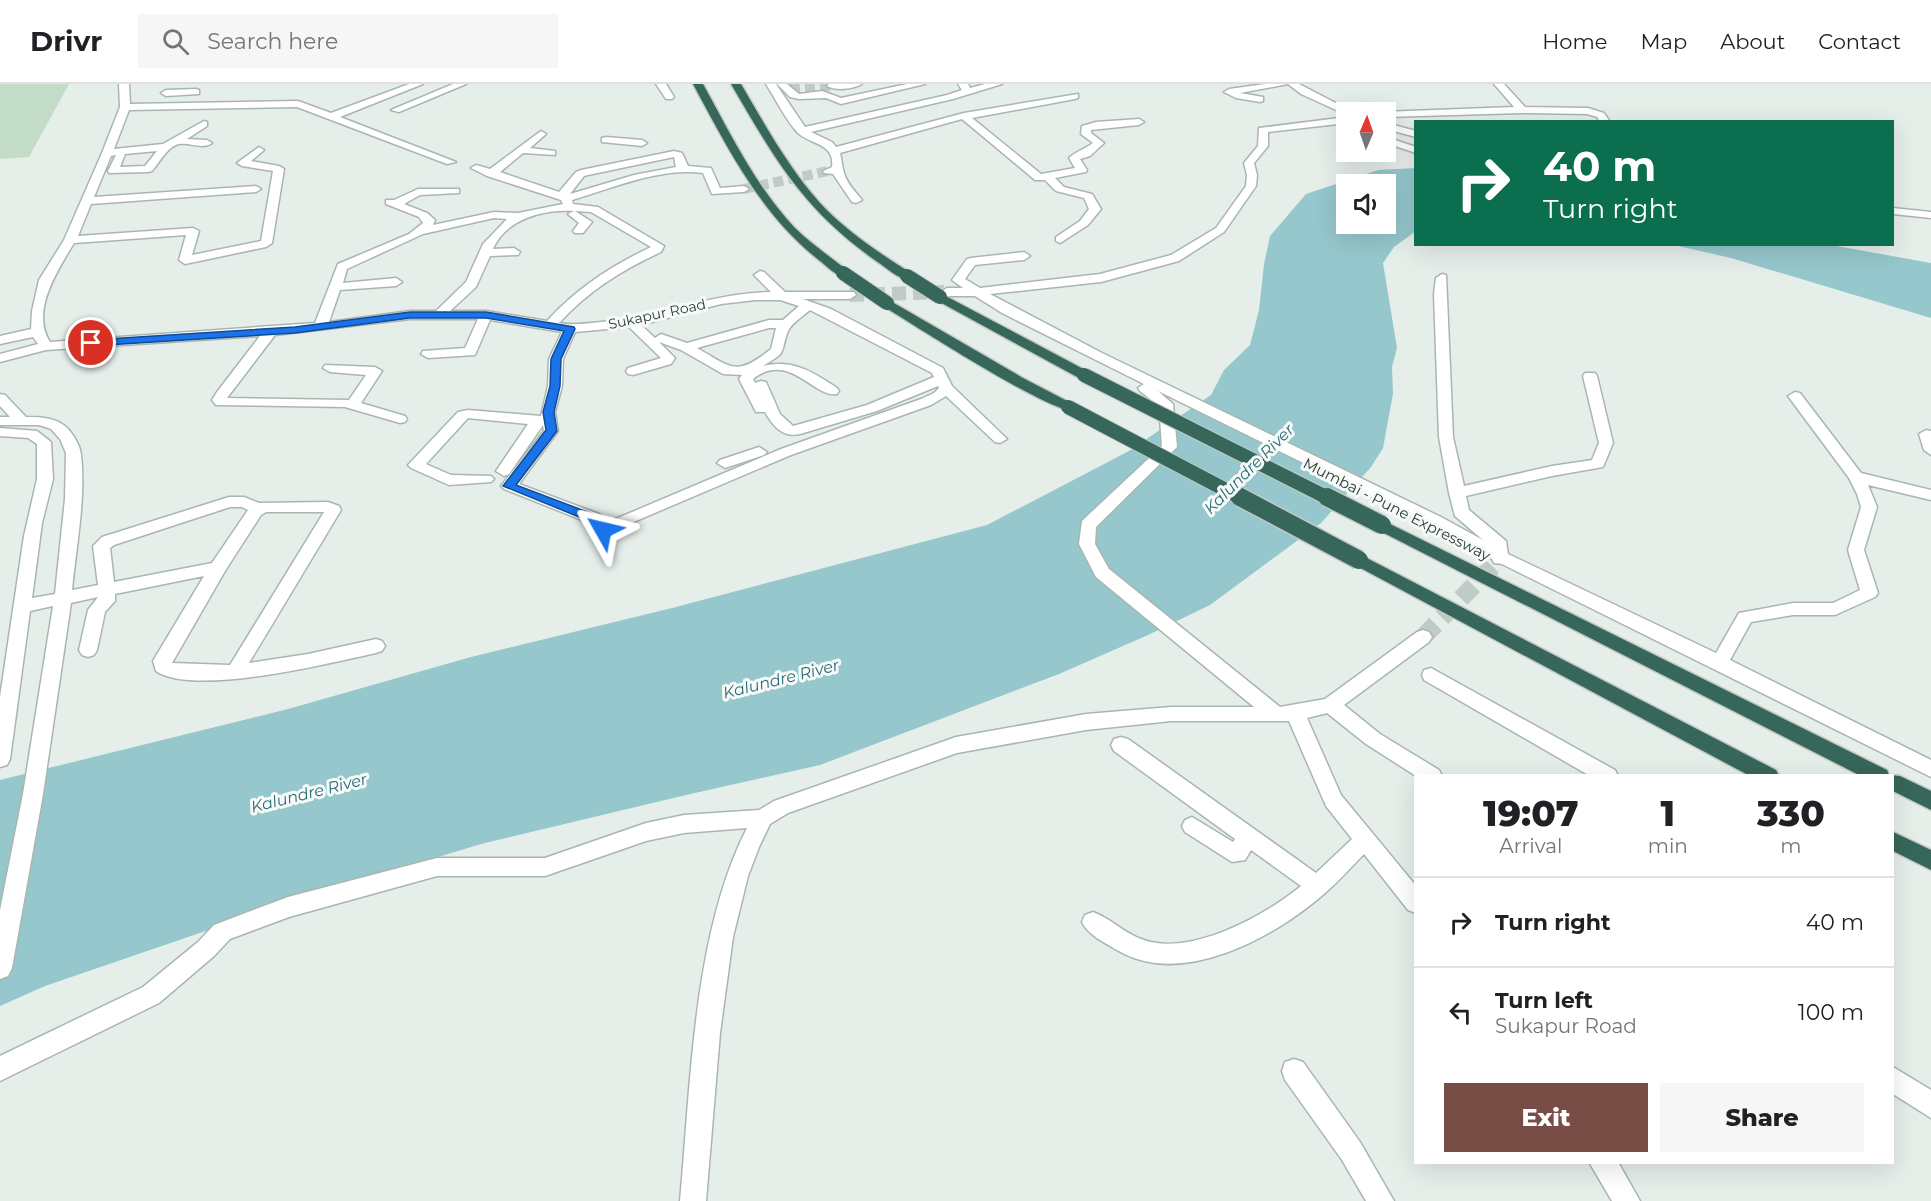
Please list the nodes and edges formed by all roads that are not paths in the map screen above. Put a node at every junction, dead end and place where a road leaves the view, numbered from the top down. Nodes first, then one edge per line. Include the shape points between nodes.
1 (124, 84) edge
2 (388, 84) edge
3 (418, 84) edge
4 (461, 84) edge
5 (661, 84) edge
6 (698, 84) edge
7 (736, 84) edge
8 (857, 84) edge
9 (920, 84) edge
10 (997, 84) edge
11 (1284, 84) edge
12 (1293, 84) edge
13 (1498, 84) edge
14 (832, 86) dead end
15 (782, 88) edge
16 (965, 88) edge
17 (183, 90) junction
18 (196, 92) dead end
19 (166, 93) dead end
20 (1075, 96) dead end
21 (669, 97) dead end
22 (1260, 99) dead end
23 (125, 106) junction
24 (166, 106) junction
25 (1336, 107) edge
26 (319, 110) junction
27 (396, 110) dead end
28 (1522, 110) junction
29 (1396, 114) edge
30 (333, 116) junction
31 (964, 116) junction
32 (1604, 120) edge
33 (1336, 121) edge
34 (1139, 122) dead end
35 (204, 124) dead end
36 (801, 131) junction
37 (1396, 132) edge
38 (541, 134) dead end
39 (1414, 134) edge
40 (1396, 138) edge
41 (606, 140) dead end
42 (177, 141) junction
43 (207, 142) dead end
44 (628, 142) junction
45 (642, 143) dead end
46 (166, 147) junction
47 (1414, 149) edge
48 (259, 150) dead end
49 (521, 150) junction
50 (834, 151) junction
51 (107, 153) junction
52 (551, 153) dead end
53 (121, 156) dead end
54 (451, 162) dead end
55 (623, 164) junction
56 (476, 168) dead end
57 (680, 169) junction
58 (491, 174) junction
59 (1047, 176) junction
60 (256, 189) dead end
61 (744, 189) tunnel mouth
62 (396, 190) dead end
63 (455, 191) dead end
64 (410, 195) junction
65 (856, 200) dead end
66 (88, 201) junction
67 (569, 205) junction
68 (1894, 211) edge
69 (1931, 215) edge
70 (535, 216) dead end
71 (517, 220) junction
72 (420, 231) junction
73 (579, 231) dead end
74 (1060, 239) dead end
75 (70, 240) junction
76 (514, 252) dead end
77 (1024, 256) dead end
78 (487, 262) junction
79 (760, 275) dead end
80 (1442, 278) dead end
81 (396, 282) dead end
82 (335, 287) junction
83 (978, 292) junction
84 (944, 294) junction
85 (850, 295) tunnel mouth
86 (782, 296) junction
87 (808, 305) junction
88 (440, 315) junction
89 (486, 315) junction
90 (632, 322) junction
91 (784, 324) junction
92 (321, 326) junction
93 (271, 331) junction
94 (560, 331) junction
95 (37, 332) junction
96 (661, 338) dead end
97 (0, 340) edge
98 (46, 346) junction
99 (686, 347) junction
100 (428, 354) dead end
101 (0, 358) edge
102 (1112, 363) junction
103 (330, 368) dead end
104 (633, 371) dead end
105 (1590, 376) dead end
106 (944, 384) junction
107 (761, 385) dead end
108 (832, 391) dead end
109 (1795, 396) dead end
110 (0, 398) edge
111 (353, 405) junction
112 (400, 419) dead end
113 (0, 421) edge
114 (22, 421) junction
115 (544, 421) junction
116 (0, 432) edge
117 (1926, 434) dead end
118 (1000, 439) dead end
119 (783, 448) junction
120 (1931, 450) edge
121 (725, 463) dead end
122 (504, 471) dead end
123 (1856, 477) junction
124 (486, 479) dead end
125 (1457, 493) junction
126 (1931, 495) edge
127 (259, 509) junction
128 (1498, 561) junction
129 (218, 568) junction
130 (107, 590) junction
131 (63, 598) junction
132 (22, 606) junction
133 (1424, 637) tunnel mouth
134 (376, 646) dead end
135 (88, 650) dead end
136 (1719, 663) junction
137 (234, 673) junction
138 (1431, 675) dead end
139 (1330, 705) junction
140 (1286, 715) junction
141 (1121, 745) dead end
142 (0, 759) edge
143 (1931, 769) edge
144 (1429, 774) edge
145 (1604, 774) edge
146 (1765, 774) edge
147 (1876, 774) edge
148 (1894, 782) edge
149 (1931, 801) edge
150 (763, 818) junction
151 (1192, 826) dead end
152 (1249, 837) junction
153 (1365, 839) junction
154 (1894, 842) edge
155 (1931, 861) edge
156 (1318, 886) junction
157 (1414, 900) edge
158 (1093, 922) dead end
159 (0, 968) edge
160 (2, 1068) edge
161 (1294, 1071) dead end
162 (1894, 1080) edge
163 (1931, 1105) edge
164 (1603, 1164) edge
165 (693, 1201) edge
166 (1381, 1201) edge
167 (1628, 1201) edge

1 - 23 street
2 - 26 street
3 - 30 street
4 - 27 street
5 - 21 street
6 - 146 highway, bridge via 762,195 790,230 888,303 1068,407
7 - 84 highway, Mumbai - Pune Expressway, bridge via 802,188 831,220 887,264
8 - 14 street
9 - 15 street via 841,101 825,94 803,97
10 - 16 street
11 - 22 street via 1229,92
12 - 25 street
13 - 28 street
15 - 36 street
16 - 36 street via 933,102
17 - 18 street
17 - 19 street
17 - 24 street
20 - 31 street
23 - 24 street
23 - 51 street
24 - 26 street via 291,103
26 - 30 street
28 - 29 street
28 - 32 street via 1588,111
30 - 54 street
31 - 50 street
31 - 59 street via 1039,178
33 - 83 street via 1263,130 1263,146 1249,163 1251,186 1221,230 1175,258 1101,278
34 - 59 street via 1086,128 1086,134 1099,143 1074,158 1082,170
35 - 42 street
36 - 50 street
37 - 39 street
38 - 49 street
40 - 47 street
41 - 44 street
42 - 43 street
42 - 46 street
44 - 45 street
44 - 55 street
46 - 51 street
46 - 53 street via 148,169 113,171
48 - 75 street via 242,163 279,169 266,243 185,260 193,231
49 - 52 street
49 - 58 street
50 - 65 street via 838,163 833,171
51 - 66 street
55 - 57 street via 674,154 683,165
55 - 67 street via 580,174
56 - 58 street
57 - 61 street via 707,170 716,192
57 - 67 street
58 - 67 street
59 - 74 street via 1060,189 1088,196 1095,209 1084,223
60 - 66 street
62 - 64 street
63 - 64 street
64 - 72 street via 392,203 429,220
66 - 75 street
67 - 70 street
67 - 71 street
67 - 73 street via 586,222
67 - 94 street via 594,209 658,246 596,280 567,306
68 - 69 street
71 - 72 street via 494,215
71 - 78 street via 501,230
72 - 82 street via 346,264
75 - 95 street via 45,280
76 - 78 street
77 - 83 street via 971,262 957,280
78 - 88 street via 472,284
79 - 86 street
80 - 125 street via 1446,437
81 - 82 street
82 - 92 street
83 - 84 street
83 - 102 street
84 - 147 highway, Mumbai - Pune Expressway, bridge via 1084,375
85 - 86 street, Sukapur Road
86 - 87 street
86 - 90 street, Sukapur Road via 721,300
87 - 91 street
87 - 106 street via 938,371
88 - 89 street, Sukapur Road
88 - 92 street, Sukapur Road
89 - 94 street, Sukapur Road
89 - 100 street via 470,352
90 - 94 street, Sukapur Road
90 - 104 street via 668,358 666,362
91 - 99 street via 769,324
91 - 99 street via 775,353 746,370 728,371
92 - 93 street, Sukapur Road
93 - 98 street, Sukapur Road
93 - 111 street via 224,392 221,402
94 - 115 street via 555,386
95 - 97 street
95 - 98 street
96 - 99 street
98 - 101 street, Sukapur Road
102 - 128 street via 1435,521
102 - 140 street via 1166,404 1170,447 1088,525 1088,544 1102,573
103 - 111 street via 375,371
105 - 125 street via 1606,443 1598,464
106 - 107 street via 795,431 779,425
106 - 118 street
106 - 119 street via 939,396 926,402
108 - 119 street via 789,366 749,374 748,386
109 - 123 street
110 - 114 street
111 - 112 street
113 - 114 street
114 - 131 street via 56,426 67,437 74,453
115 - 119 street via 551,431 509,486 593,518 603,530
115 - 122 street
115 - 124 street via 463,415 416,465 449,480
116 - 132 street via 32,434 44,442 47,458 48,474 34,522
117 - 120 street
119 - 121 street
123 - 126 street
123 - 136 street via 1869,507 1856,550 1869,592 1835,609 1793,609 1745,617
125 - 128 street via 1461,512 1500,545
127 - 129 street
127 - 130 street via 244,502 229,502 108,541 101,546
127 - 137 street via 333,510
128 - 136 street
129 - 130 street
129 - 137 street via 162,666 172,671
130 - 131 street
130 - 135 street via 106,601 97,610
131 - 132 street
131 - 159 street via 32,805
132 - 142 street
133 - 139 street
134 - 137 street via 300,664
136 - 143 street
138 - 145 street
139 - 140 street
139 - 144 street via 1372,739
140 - 150 street via 1171,714 1086,722 956,745 781,807
140 - 153 street via 1333,800
141 - 152 street
148 - 149 highway
150 - 160 street via 684,824 646,832 545,867 437,867 288,907 222,932 151,995
150 - 165 street via 749,842 722,932
151 - 152 street via 1232,853 1237,853
152 - 156 street
153 - 156 street
153 - 157 street
154 - 155 highway
156 - 158 street via 1270,920 1225,942 1182,954 1143,951
161 - 166 street via 1352,1151
162 - 163 street
164 - 167 street

